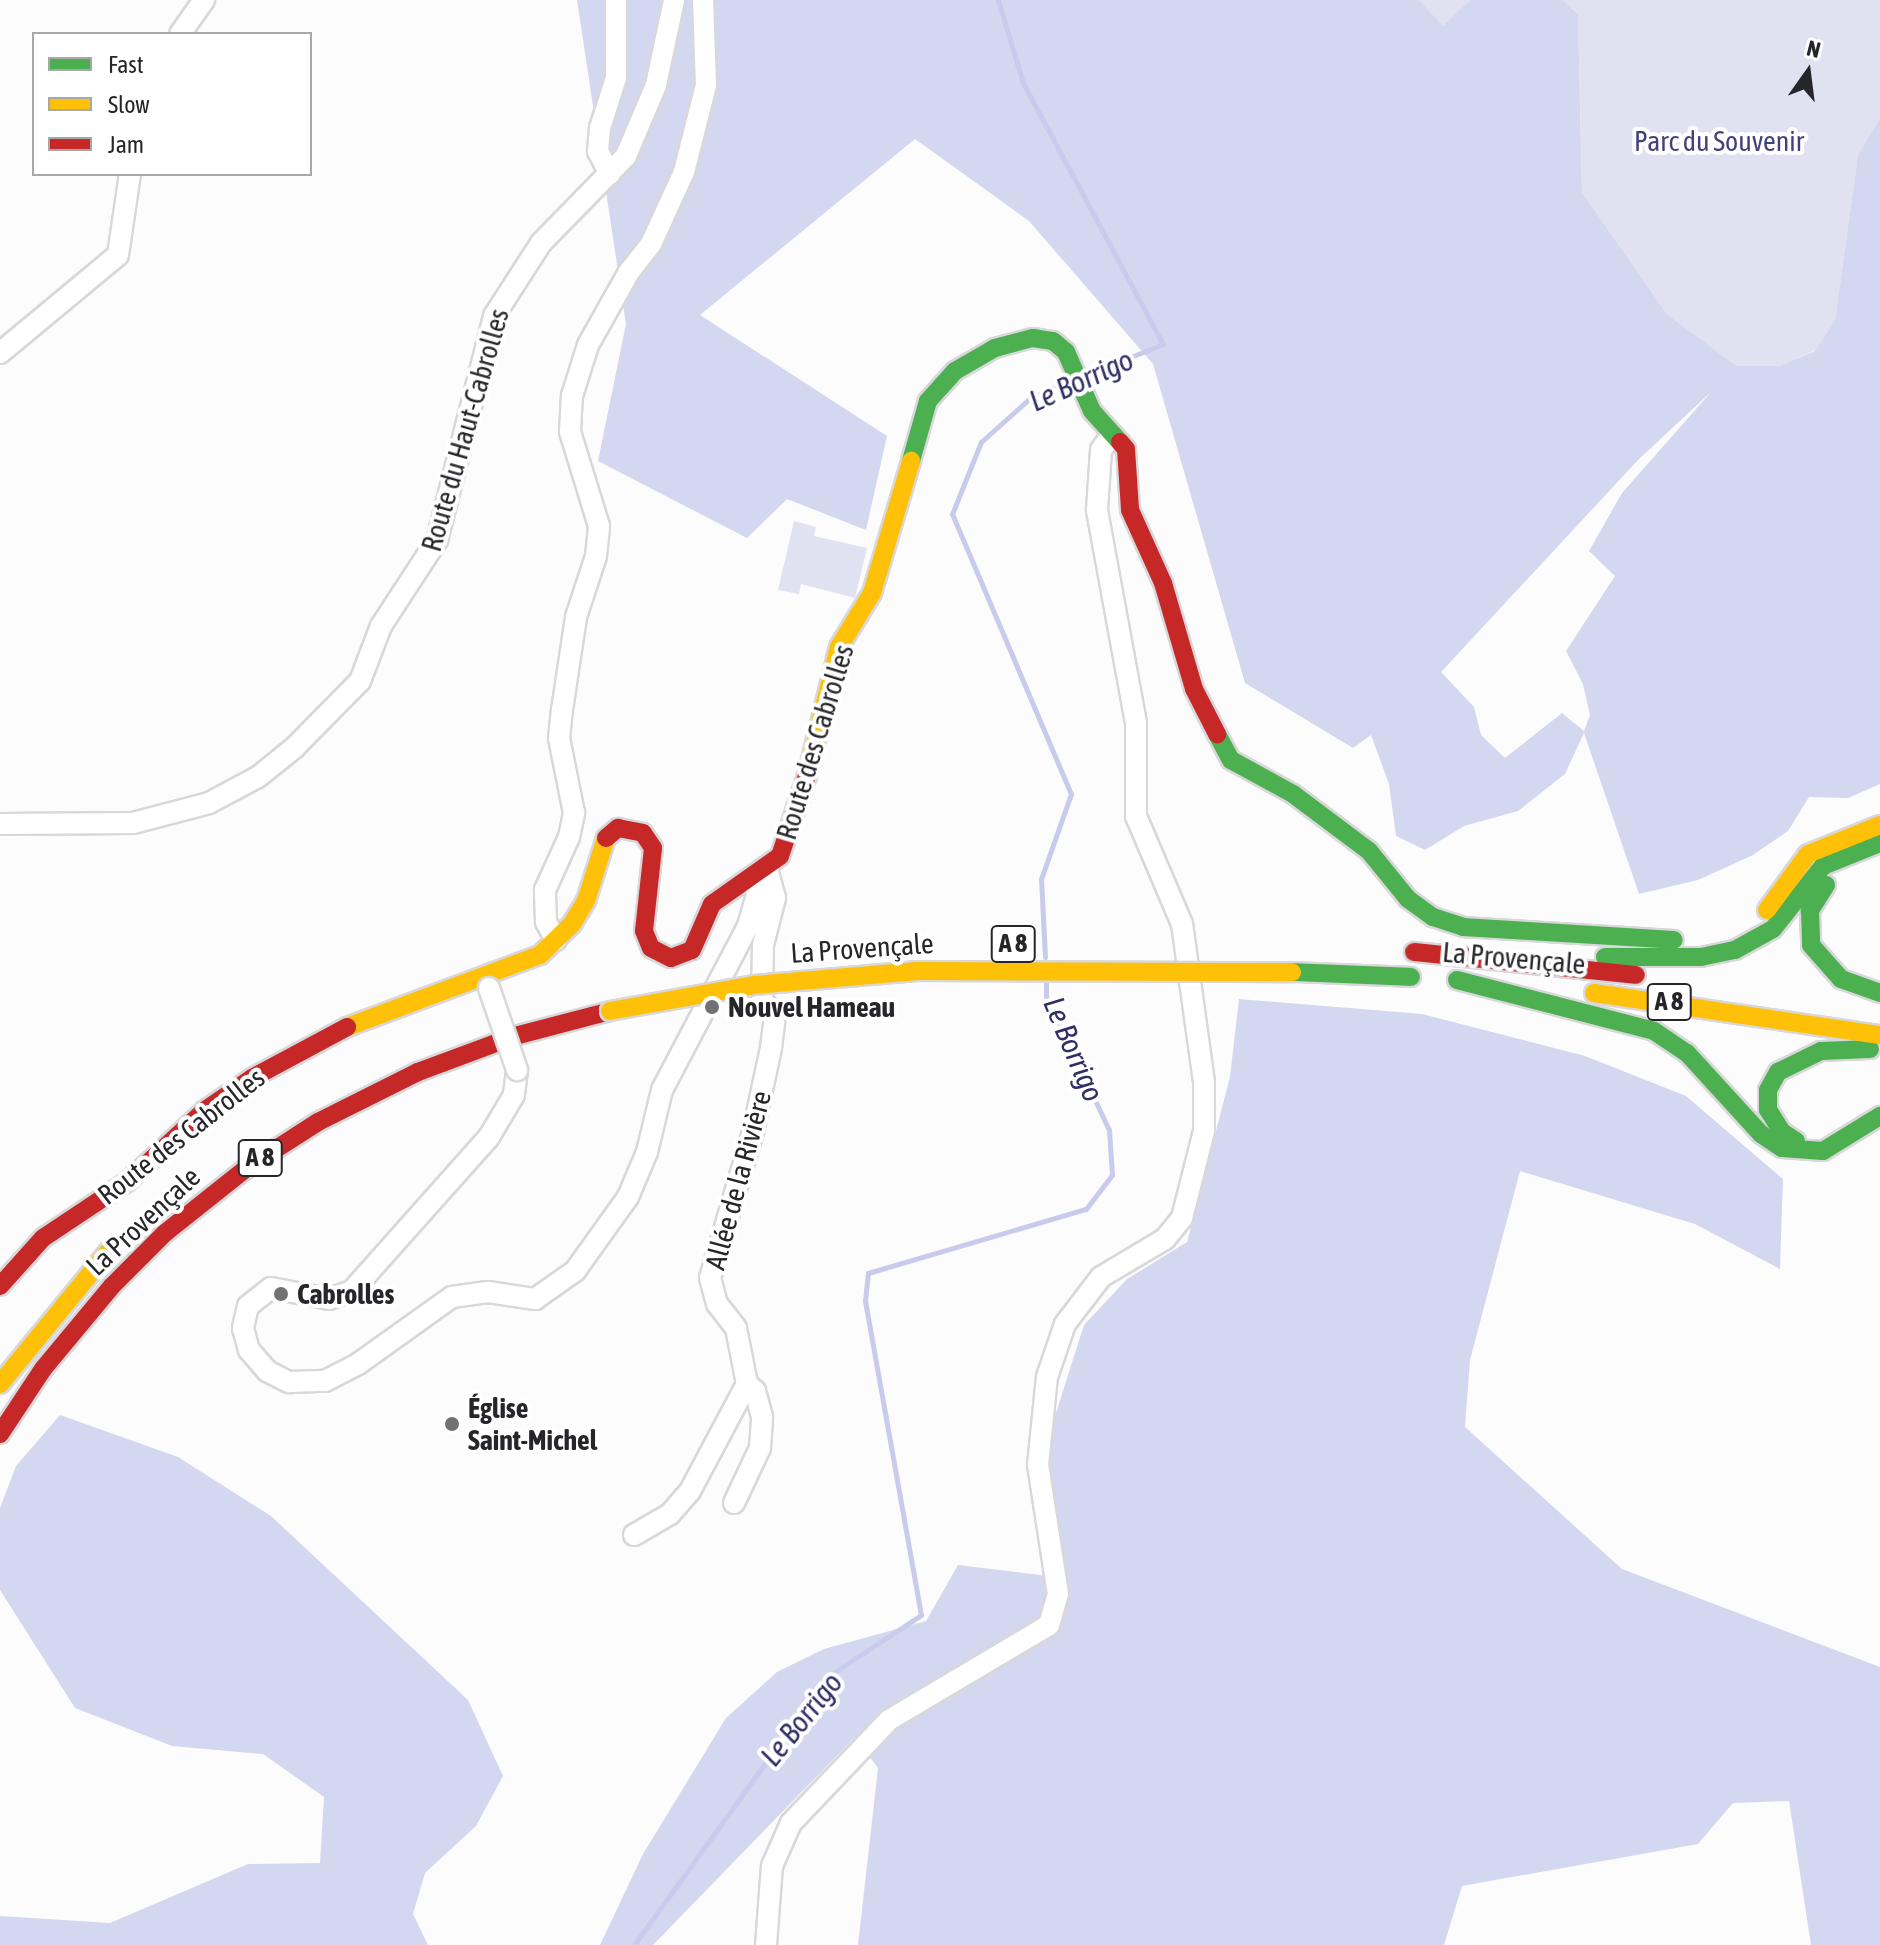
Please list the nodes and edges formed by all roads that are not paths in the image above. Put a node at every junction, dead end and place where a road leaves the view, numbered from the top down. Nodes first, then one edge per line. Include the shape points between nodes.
1 (204, 0) edge
2 (616, 0) edge
3 (674, 0) edge
4 (703, 0) edge
5 (181, 32) edge
6 (610, 174) junction
7 (130, 176) edge
8 (0, 353) edge
9 (1110, 437) junction
10 (0, 824) edge
11 (1880, 825) edge
12 (1880, 843) edge
13 (1880, 859) edge
14 (760, 873) junction
15 (556, 940) junction
16 (1167, 944) dead end
17 (1211, 944) dead end
18 (1406, 952) dead end
19 (1476, 956) junction
20 (778, 957) dead end
21 (659, 974) dead end
22 (1434, 978) junction
23 (1663, 978) dead end
24 (486, 982) junction
25 (1880, 993) edge
26 (521, 1008) dead end
27 (481, 1020) dead end
28 (1880, 1035) edge
29 (1880, 1050) edge
30 (1880, 1116) edge
31 (1830, 1148) junction
32 (121, 1240) dead end
33 (0, 1286) edge
34 (0, 1384) edge
35 (747, 1384) junction
36 (0, 1434) edge
37 (734, 1503) dead end
38 (634, 1535) dead end
39 (766, 1945) edge

1 - 5 street
2 - 6 street via 616,78 598,151
3 - 6 street, Route du Haut-Cabrolles via 667,47 643,123
4 - 15 street via 706,85 684,172 658,232 588,345 572,396 570,432 599,526 596,556 576,617 559,738 574,813 545,890 546,922
6 - 10 street, Route du Haut-Cabrolles via 541,243 494,316 437,540 381,626 360,681 321,723 258,777 209,803 133,823
7 - 8 street via 118,255
9 - 11 main road, Route des Cabrolles via 1126,449 1130,510 1163,583 1194,689 1231,760 1293,794 1369,851 1408,899 1433,917 1463,927 1683,941 1730,935 1766,912 1808,854
9 - 14 main road, Route des Cabrolles via 1092,411 1066,352 1053,341 1033,338 995,348 955,371 928,401 872,593 835,660 799,808 780,856
9 - 39 street via 1101,450 1097,510 1136,723 1136,816 1182,924 1204,1082 1204,1131 1182,1218 1165,1239 1101,1277 1065,1324 1052,1364 1038,1465 1058,1594 1049,1625 889,1720 791,1823 772,1866
12 - 19 main road via 1823,866 1773,929 1725,953
13 - 25 main road via 1827,883 1813,903 1807,931 1814,952 1833,973
14 - 15 main road, Route des Cabrolles via 712,904 692,950 662,956 651,948 644,931 653,848 643,833 618,828 604,840 586,901
14 - 24 street, bridge via 748,926 662,1090 647,1152 628,1197 575,1271 535,1299 488,1292 452,1297 358,1364 325,1381 289,1382 267,1371 249,1350 243,1328 248,1306 271,1288 329,1299 352,1291 489,1137 514,1095 517,1070
14 - 35 street, Allée de la Rivière via 775,898 763,945 762,1001 775,1014 753,1132 710,1278 717,1304 736,1328
15 - 24 main road, Route des Cabrolles via 540,955
16 - 17 main road
18 - 19 main road, La Provençale / A 8
19 - 23 main road, La Provençale / A 8
20 - 21 main road, La Provençale
22 - 28 main road, La Provençale / A 8 via 1639,998
22 - 31 main road via 1654,1031 1687,1053 1769,1141 1801,1152
22 - 36 main road, La Provençale / A 8, bridge via 1185,969 917,971 754,985 610,1011 515,1036 418,1072 318,1122 182,1218 112,1286 43,1369
24 - 33 main road, Route des Cabrolles via 347,1027 225,1095 127,1182 43,1238
26 - 27 main road
29 - 31 main road via 1810,1054 1773,1078 1767,1103 1776,1125 1791,1139
30 - 31 main road
32 - 34 main road, La Provençale via 71,1292
35 - 37 street, Allée de la Rivière via 755,1391 762,1417 760,1448
35 - 38 street via 690,1491 670,1514

